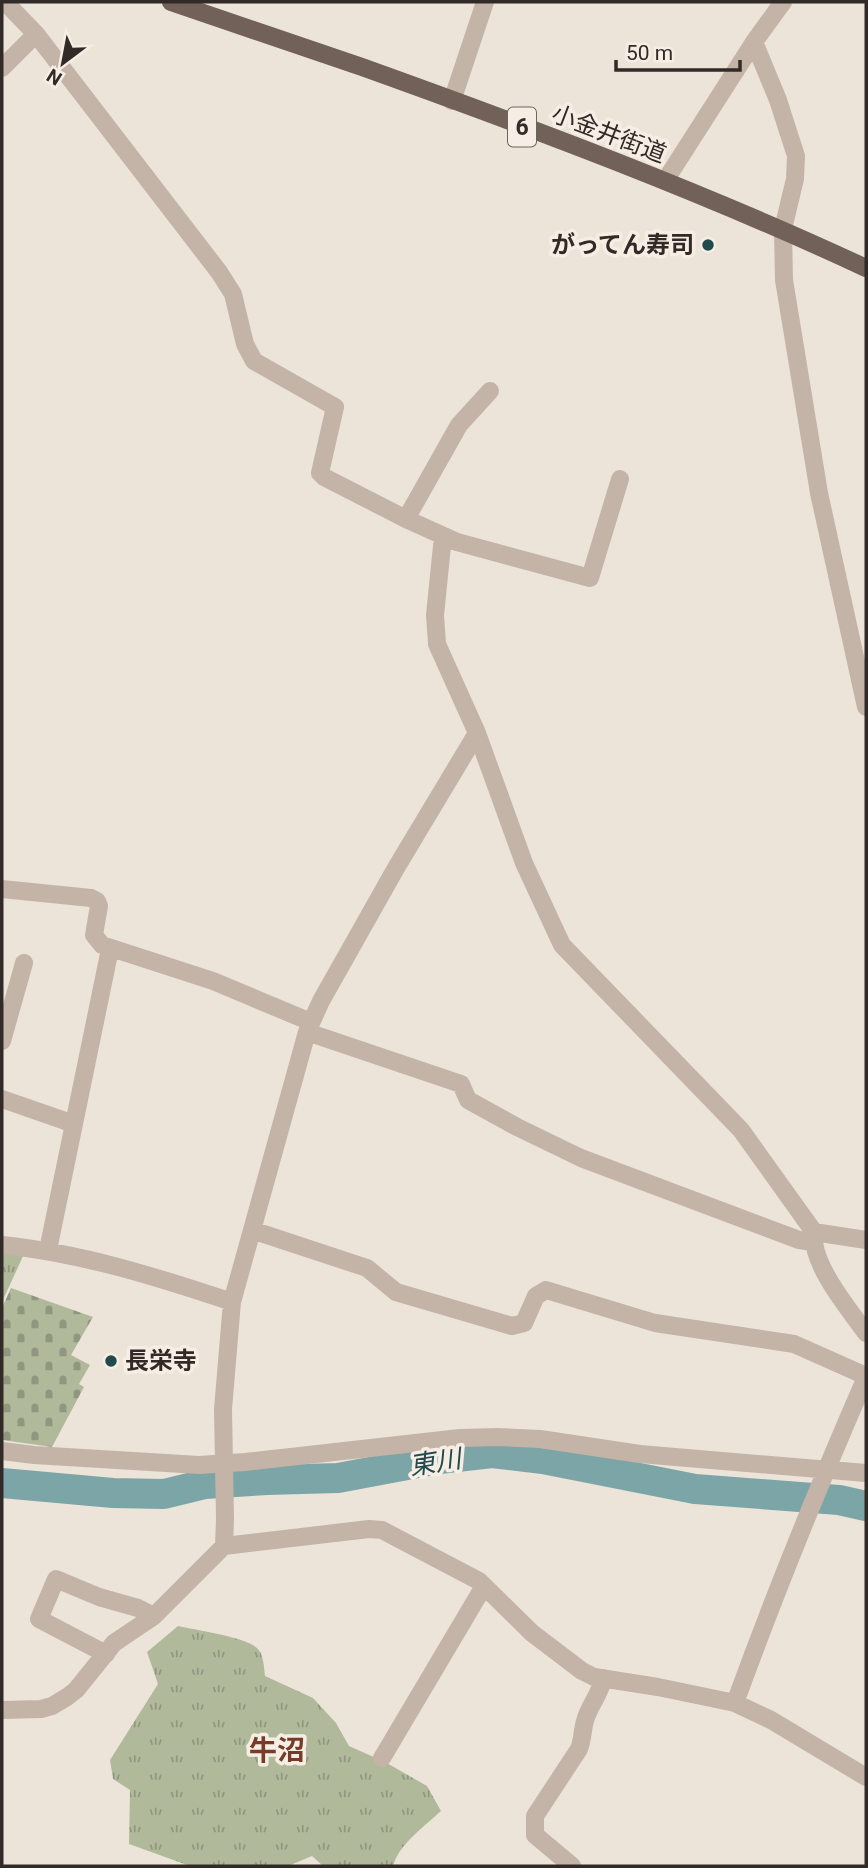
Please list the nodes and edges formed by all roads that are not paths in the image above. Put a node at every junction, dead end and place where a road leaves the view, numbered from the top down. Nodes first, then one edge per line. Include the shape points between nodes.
1 (5, 2) edge
2 (171, 2) edge
3 (485, 2) edge
4 (783, 2) edge
5 (198, 6) edge
6 (36, 34) junction
7 (754, 42) junction
8 (2, 68) edge
9 (452, 101) junction
10 (665, 181) junction
11 (783, 229) junction
12 (866, 268) edge
13 (490, 391) dead end
14 (620, 479) dead end
15 (406, 519) junction
16 (443, 536) junction
17 (866, 707) edge
18 (477, 733) junction
19 (2, 889) edge
20 (110, 948) junction
21 (24, 963) dead end
22 (6, 1009) edge
23 (309, 1027) junction
24 (2, 1041) edge
25 (2, 1099) edge
26 (74, 1124) junction
27 (253, 1230) junction
28 (814, 1237) junction
29 (866, 1240) edge
30 (2, 1245) edge
31 (48, 1250) junction
32 (232, 1302) junction
33 (866, 1333) edge
34 (866, 1377) edge
35 (2, 1451) edge
36 (225, 1470) junction
37 (866, 1473) edge
38 (823, 1477) junction
39 (224, 1546) junction
40 (484, 1586) junction
41 (154, 1616) junction
42 (106, 1654) junction
43 (603, 1678) junction
44 (735, 1703) junction
45 (2, 1710) edge
46 (382, 1758) dead end
47 (866, 1777) edge
48 (572, 1866) edge

1 - 6 street
2 - 5 main road, 小金井街道 / 6
3 - 9 street
4 - 7 street
5 - 9 main road, 小金井街道 / 6
6 - 8 street
6 - 15 street via 233,294 245,344 254,361 335,407 320,472
7 - 10 street
7 - 11 street via 796,156
9 - 10 main road, 小金井街道 / 6
10 - 11 main road, 小金井街道 / 6
11 - 12 main road, 小金井街道 / 6
11 - 17 street via 784,281 819,493
13 - 15 street via 459,425
14 - 16 street via 590,578
15 - 16 street
16 - 18 street via 435,615 438,644
18 - 23 street
18 - 28 street via 524,863 562,945 741,1130
19 - 20 street via 97,901 94,935
20 - 23 street via 213,981
20 - 26 street
21 - 22 street
22 - 24 street
23 - 27 street
23 - 28 street via 461,1084 468,1100 581,1158 786,1236
25 - 26 street
26 - 31 street
27 - 32 street
27 - 34 street via 367,1268 396,1292 512,1326 524,1323 536,1296 545,1290 655,1323 794,1344
28 - 29 street
28 - 33 street via 820,1261
30 - 31 street
31 - 32 street via 152,1275
32 - 36 street via 223,1409
34 - 38 street
35 - 36 street
36 - 38 street via 389,1445 497,1437
36 - 39 street
37 - 38 street
38 - 44 street
39 - 40 street via 382,1530 464,1571
39 - 41 street
40 - 43 street via 554,1652 582,1671
40 - 46 street
41 - 42 street via 114,1643
41 - 42 street via 56,1579 38,1619
42 - 45 street via 59,1703 29,1711
43 - 44 street
43 - 48 street via 585,1720 579,1749 535,1816 535,1835
44 - 47 street

